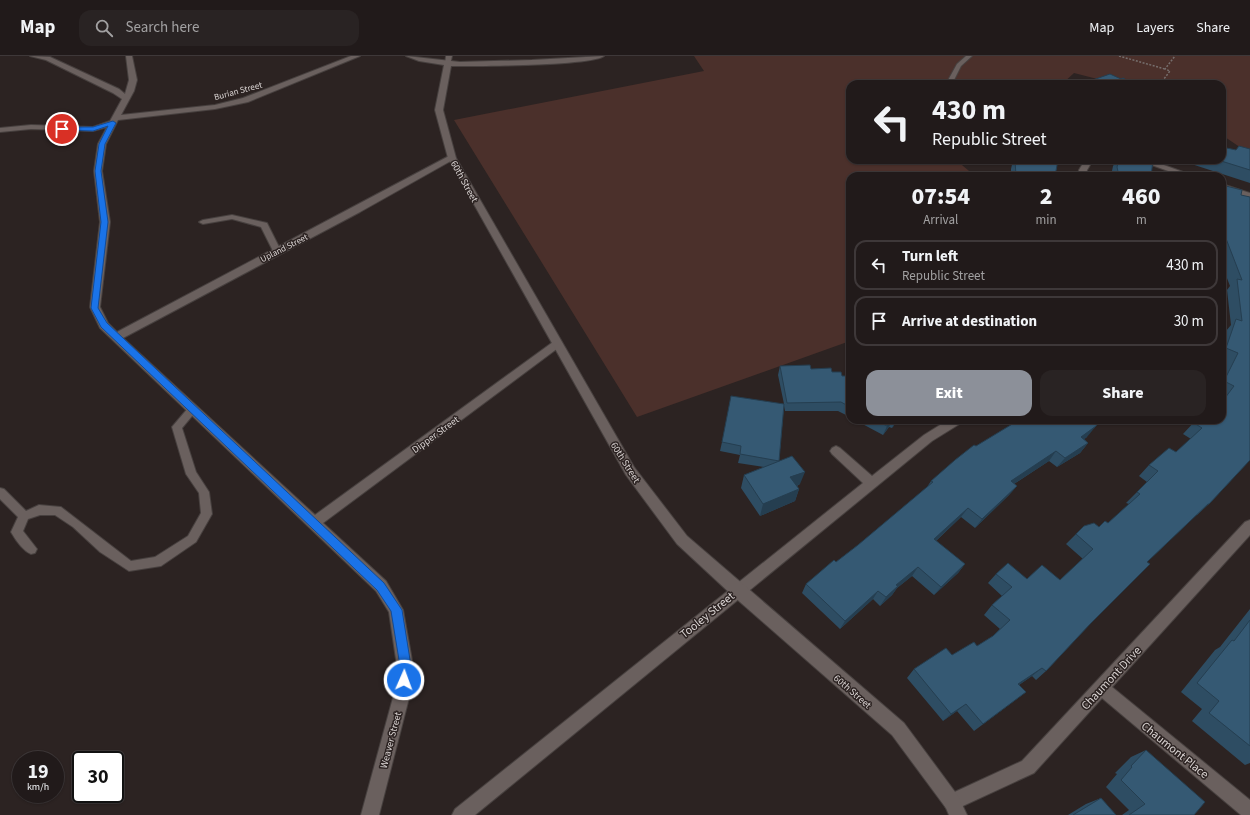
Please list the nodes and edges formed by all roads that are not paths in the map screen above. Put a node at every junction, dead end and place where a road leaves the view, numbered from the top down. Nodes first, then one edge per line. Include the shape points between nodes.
1 (32, 56) edge
2 (130, 56) edge
3 (357, 56) edge
4 (409, 56) edge
5 (601, 56) edge
6 (969, 56) edge
7 (449, 60) edge
8 (951, 80) edge
9 (126, 99) junction
10 (115, 120) junction
11 (0, 130) edge
12 (452, 158) junction
13 (1154, 164) edge
14 (1178, 172) edge
15 (1226, 188) edge
16 (1250, 196) edge
17 (203, 222) dead end
18 (277, 251) junction
19 (116, 337) junction
20 (557, 345) junction
21 (192, 410) junction
22 (951, 424) edge
23 (836, 451) dead end
24 (872, 482) junction
25 (0, 492) edge
26 (24, 516) junction
27 (314, 523) junction
28 (1250, 526) edge
29 (30, 549) dead end
30 (737, 590) junction
31 (1101, 688) junction
32 (955, 808) edge
33 (1250, 811) edge
34 (370, 815) edge
35 (461, 815) edge

1 - 9 street via 48,58
2 - 9 street, Weaver Street via 132,80
3 - 10 street, Burian Street via 245,100 215,107
4 - 7 street via 424,61
5 - 7 street via 548,62
6 - 8 lane via 959,65
7 - 12 street, 60th Street via 439,110
9 - 10 street, Weaver Street
10 - 11 street, Burian Street via 93,129 31,127
10 - 19 street, Weaver Street via 102,144 98,171 105,222 94,308 104,325
12 - 18 street, Upland Street
12 - 20 street, 60th Street
13 - 14 street
15 - 16 street
17 - 18 lane via 232,217 264,225
18 - 19 street, Upland Street
19 - 21 street, Weaver Street
20 - 27 street, Dipper Street
20 - 30 street, 60th Street via 630,471 682,540
21 - 26 lane via 177,427 191,474 204,492 207,514 192,539 158,562 128,566 57,510 38,510
21 - 27 street, Weaver Street
22 - 24 street, Tooley Street via 928,438
23 - 24 street
24 - 30 street, Tooley Street
25 - 26 lane via 15,510
26 - 29 lane via 16,532
27 - 34 street, Weaver Street via 381,586 396,610 405,666 403,687
28 - 31 street, Chaumont Drive
30 - 32 street, 60th Street via 898,729
30 - 35 street, Tooley Street
31 - 32 street, Chaumont Drive via 1028,767
31 - 33 street, Chaumont Place

